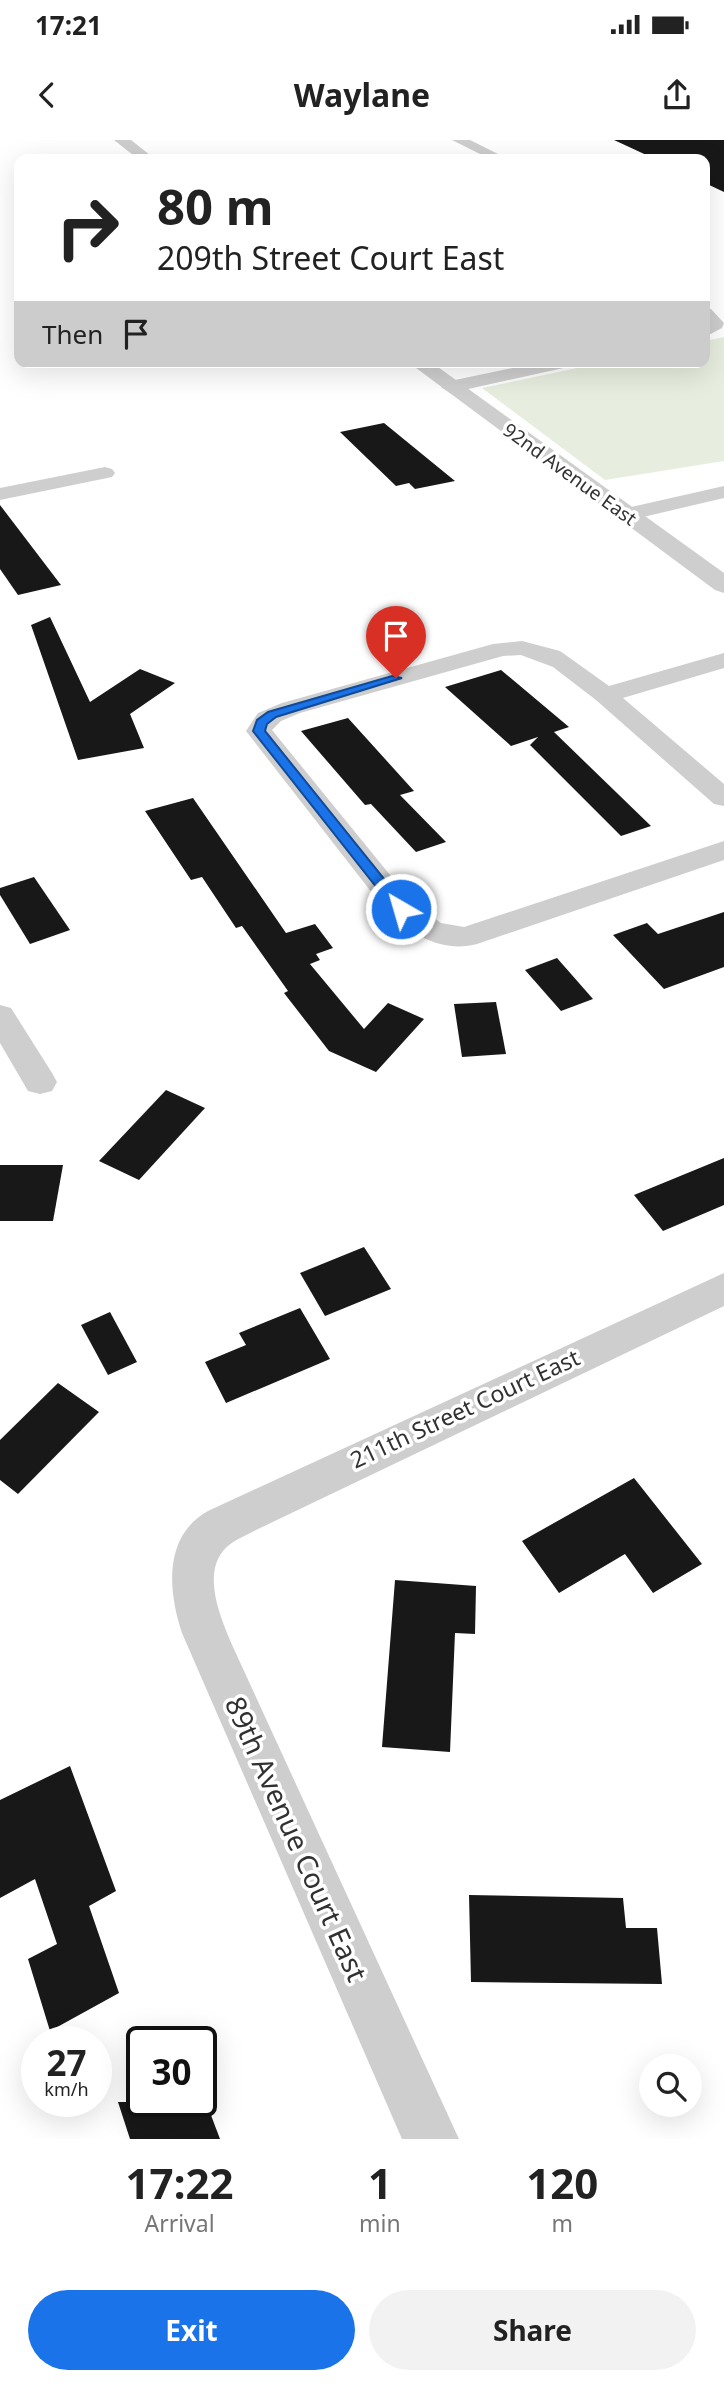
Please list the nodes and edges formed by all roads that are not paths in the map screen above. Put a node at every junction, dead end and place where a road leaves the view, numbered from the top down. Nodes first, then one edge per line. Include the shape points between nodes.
1 (121, 140) edge
2 (459, 140) edge
3 (140, 154) edge
4 (491, 154) edge
5 (426, 368) edge
6 (540, 368) edge
7 (450, 387) junction
8 (104, 473) dead end
9 (724, 492) edge
10 (0, 494) edge
11 (626, 515) junction
12 (724, 585) edge
13 (724, 660) edge
14 (605, 695) junction
15 (724, 798) edge
16 (724, 850) edge
17 (0, 1016) edge
18 (40, 1082) dead end
19 (724, 1289) edge
20 (209, 1535) joint
21 (431, 2139) edge

1 - 3 street
2 - 4 street
5 - 7 street, 92nd Avenue East
6 - 7 street
7 - 11 street, 92nd Avenue East
8 - 10 street
9 - 11 street
11 - 12 street, 92nd Avenue East
13 - 14 street
14 - 15 street
14 - 16 street via 551,656 522,648 502,649 272,714 261,722 259,731 401,909 422,927 446,937 466,937
17 - 18 street
19 - 20 street, 211th Street Court East via 307,1483
20 - 21 street, 89th Avenue Court East via 197,1556 195,1609

